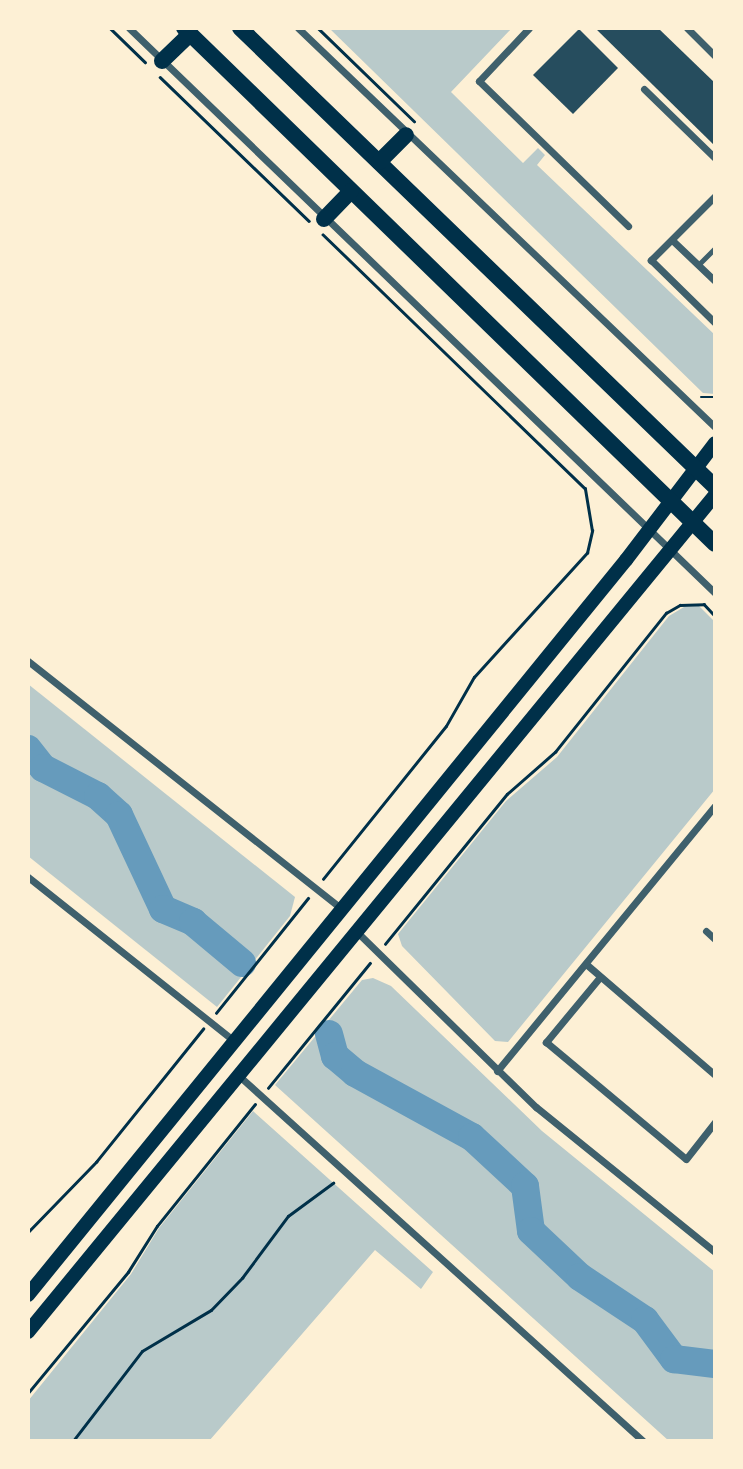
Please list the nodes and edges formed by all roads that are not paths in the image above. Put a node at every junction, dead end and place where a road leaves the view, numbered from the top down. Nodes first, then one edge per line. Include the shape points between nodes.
1 (129, 28) edge
2 (240, 28) edge
3 (298, 28) edge
4 (529, 28) edge
5 (687, 28) edge
6 (187, 31) edge
7 (715, 56) edge
8 (157, 68) junction
9 (644, 89) dead end
10 (406, 135) junction
11 (715, 158) edge
12 (379, 162) junction
13 (351, 191) junction
14 (715, 196) edge
15 (324, 219) junction
16 (628, 226) dead end
17 (672, 240) junction
18 (715, 248) edge
19 (698, 265) junction
20 (715, 281) edge
21 (715, 323) edge
22 (715, 427) edge
23 (715, 443) edge
24 (696, 468) junction
25 (715, 487) edge
26 (715, 495) edge
27 (672, 500) junction
28 (692, 522) junction
29 (651, 527) junction
30 (715, 544) edge
31 (669, 547) junction
32 (715, 593) edge
33 (28, 661) edge
34 (715, 806) edge
35 (28, 877) edge
36 (342, 909) junction
37 (356, 930) junction
38 (706, 931) dead end
39 (715, 939) edge
40 (586, 964) junction
41 (600, 977) junction
42 (234, 1041) junction
43 (497, 1071) junction
44 (238, 1075) junction
45 (715, 1075) edge
46 (715, 1122) edge
47 (715, 1252) edge
48 (28, 1294) edge
49 (28, 1332) edge
50 (643, 1441) edge

1 - 8 street
2 - 12 main road
3 - 10 street
4 - 16 street via 479,81
5 - 7 street
6 - 8 main road
6 - 13 main road
8 - 15 street
9 - 11 street
10 - 12 main road
10 - 22 street
12 - 24 main road
13 - 15 main road
13 - 27 main road
14 - 17 street
15 - 29 street
17 - 19 street
17 - 21 street via 651,260
18 - 19 lane
19 - 20 street
23 - 24 main road
24 - 25 main road
24 - 27 main road
26 - 28 main road
27 - 28 main road
27 - 29 main road
28 - 30 main road
28 - 31 main road
29 - 31 street
29 - 36 main road
31 - 32 street
31 - 37 main road
33 - 36 street
34 - 40 street
35 - 42 street
36 - 42 main road
37 - 43 street
37 - 44 main road
38 - 39 street
40 - 41 street
40 - 43 street
41 - 45 street
41 - 46 street via 546,1042 686,1159
42 - 48 main road
43 - 47 street
44 - 49 main road
44 - 50 street

